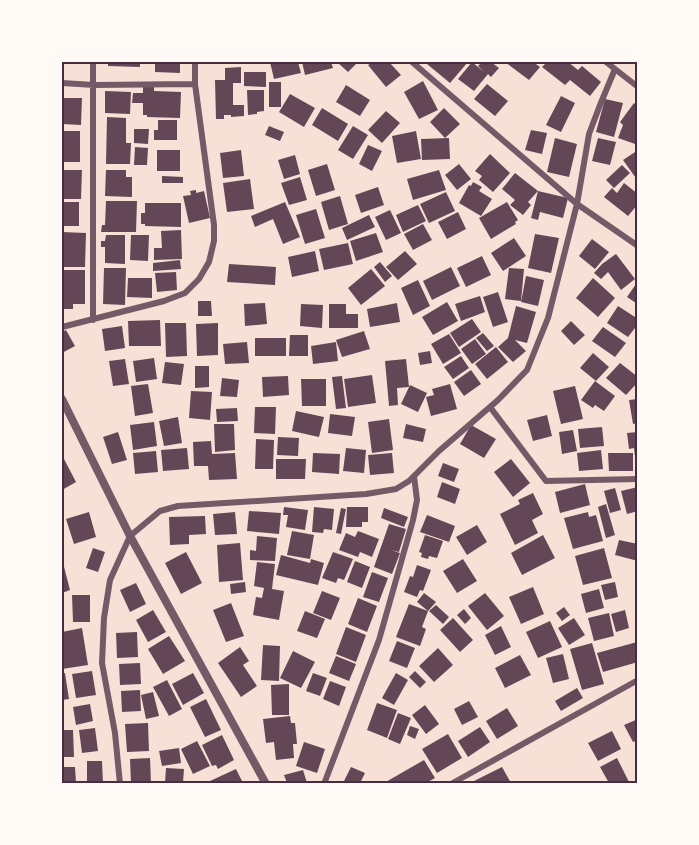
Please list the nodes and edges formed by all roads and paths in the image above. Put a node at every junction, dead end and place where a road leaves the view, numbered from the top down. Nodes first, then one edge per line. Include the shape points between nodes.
1 (93, 62) edge
2 (195, 62) edge
3 (412, 62) edge
4 (606, 62) edge
5 (615, 69) junction
6 (62, 83) edge
7 (195, 84) junction
8 (94, 85) junction
9 (638, 87) edge
10 (577, 204) junction
11 (638, 246) edge
12 (93, 320) junction
13 (62, 327) edge
14 (62, 399) edge
15 (490, 407) junction
16 (414, 476) junction
17 (638, 479) edge
18 (129, 536) junction
19 (638, 681) edge
20 (120, 783) edge
21 (266, 783) edge
22 (324, 783) edge
23 (451, 783) edge

1 - 8 street
2 - 7 street
3 - 10 street
4 - 5 street
5 - 9 street
5 - 10 street via 590,134
6 - 8 street
7 - 8 street
7 - 12 street via 214,225 209,262 185,293
8 - 12 street
10 - 11 street
10 - 15 street via 548,318 527,370
12 - 13 street
14 - 18 street
15 - 16 street
15 - 17 street via 546,481
16 - 18 street via 396,489 366,494 178,506 160,511
16 - 22 street via 417,500 413,520 379,640
18 - 20 street via 110,580 102,663
18 - 21 street
19 - 23 street

